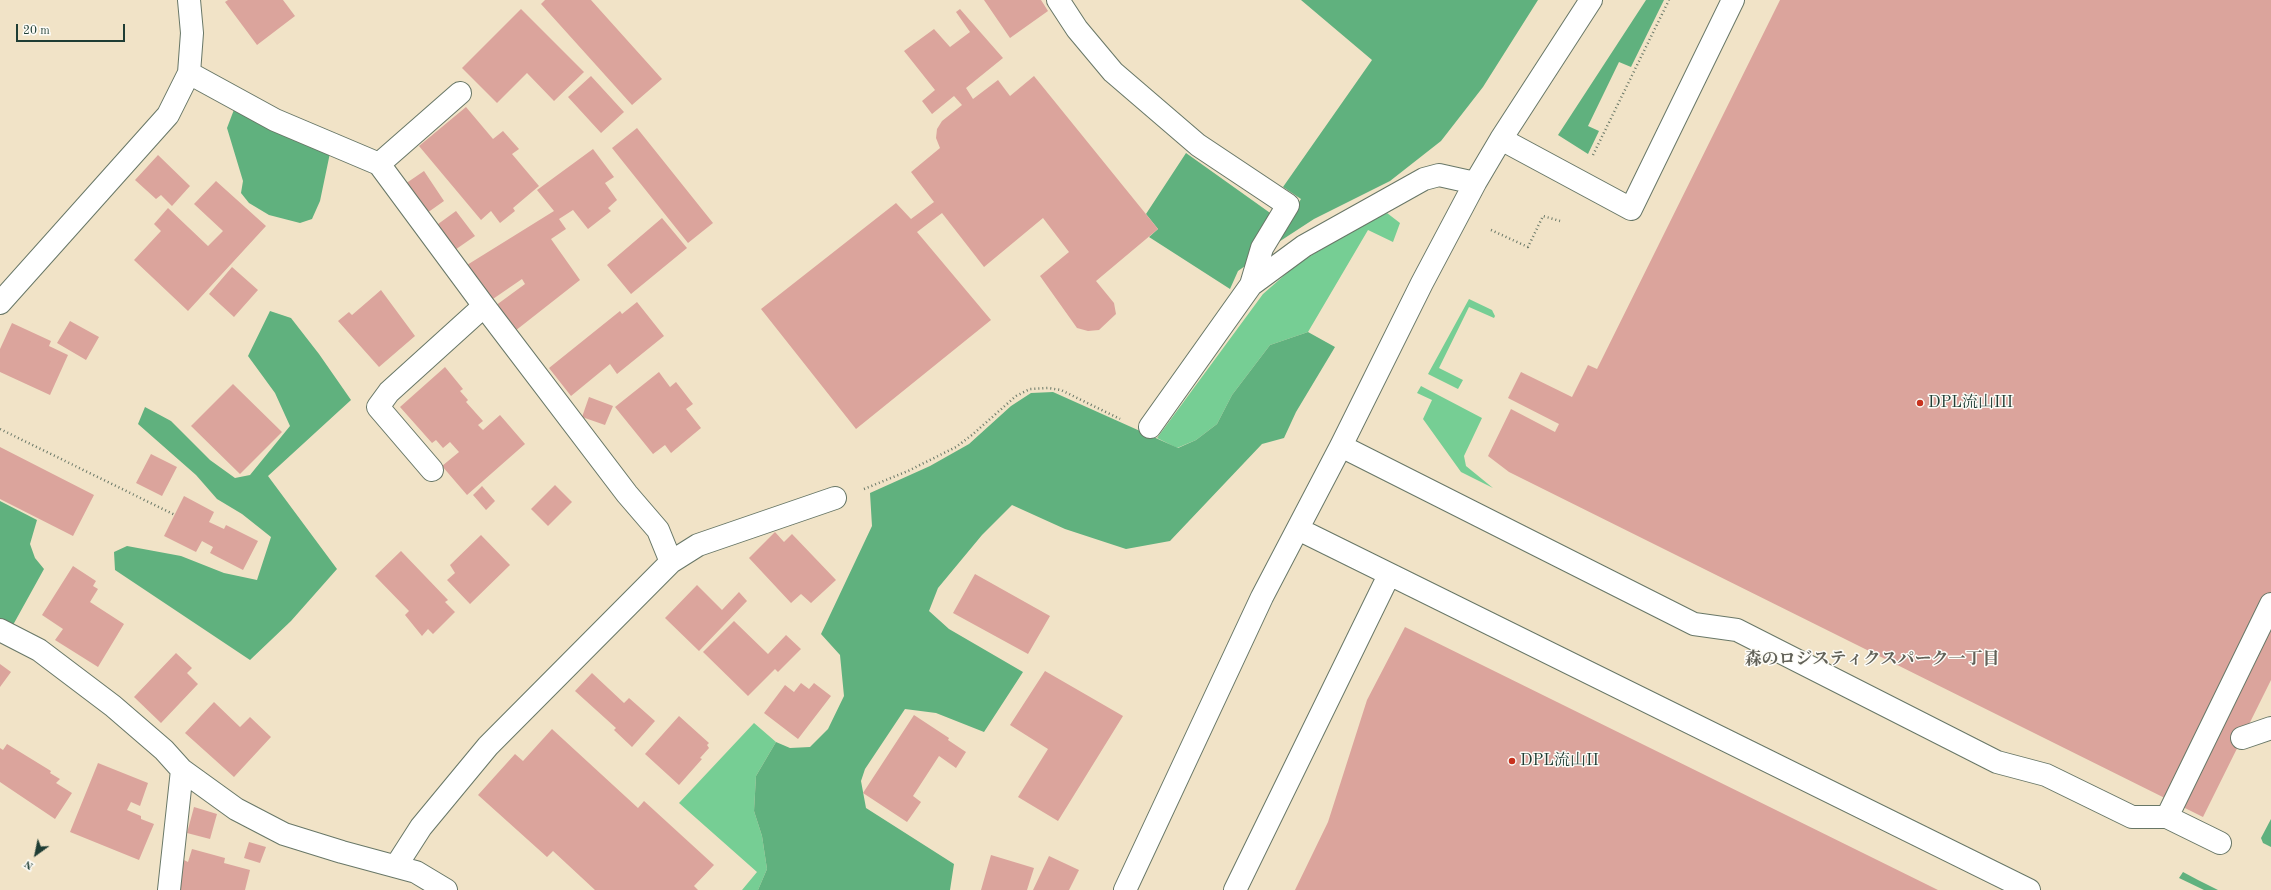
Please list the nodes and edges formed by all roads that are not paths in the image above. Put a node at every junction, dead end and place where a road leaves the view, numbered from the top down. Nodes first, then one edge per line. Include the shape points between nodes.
1 (188, 0) edge
2 (1058, 0) edge
3 (1591, 0) edge
4 (1733, 0) edge
5 (189, 73) junction
6 (460, 93) dead end
7 (1502, 139) junction
8 (379, 164) junction
9 (1475, 183) junction
10 (1251, 285) junction
11 (0, 303) edge
12 (484, 306) junction
13 (1150, 427) road end
14 (1341, 446) junction
15 (432, 470) dead end
16 (835, 498) road end
17 (1298, 530) junction
18 (671, 562) junction
19 (1389, 575) junction
20 (2271, 604) edge
21 (0, 630) edge
22 (2271, 728) edge
23 (2242, 738) dead end
24 (182, 770) junction
25 (2167, 817) junction
26 (2220, 843) dead end
27 (396, 866) junction
28 (169, 890) edge
29 (446, 890) edge
30 (1124, 890) edge
31 (1235, 890) edge
32 (2028, 890) edge

1 - 5 street via 192,33
2 - 10 street via 1077,29 1113,72 1198,145 1288,205 1262,248
3 - 7 street
4 - 7 street via 1631,209
5 - 8 street via 275,120
5 - 11 street via 168,115
6 - 8 street
7 - 9 street
8 - 12 street
9 - 10 street via 1439,175 1424,179 1304,246
9 - 14 street
10 - 13 street
12 - 15 street via 389,392 378,407
12 - 18 street via 627,494 658,530
14 - 17 street
14 - 25 street via 1694,624 1737,630 1997,762 2046,775 2132,816
16 - 18 street via 698,545
17 - 19 street
17 - 30 street via 1252,618
18 - 27 street via 488,746 421,827
19 - 31 street
19 - 32 street
20 - 25 street
21 - 24 street via 39,650 113,706 164,750
22 - 23 street
24 - 27 street via 236,809 284,834
24 - 28 street
25 - 26 street
27 - 29 street via 416,872

